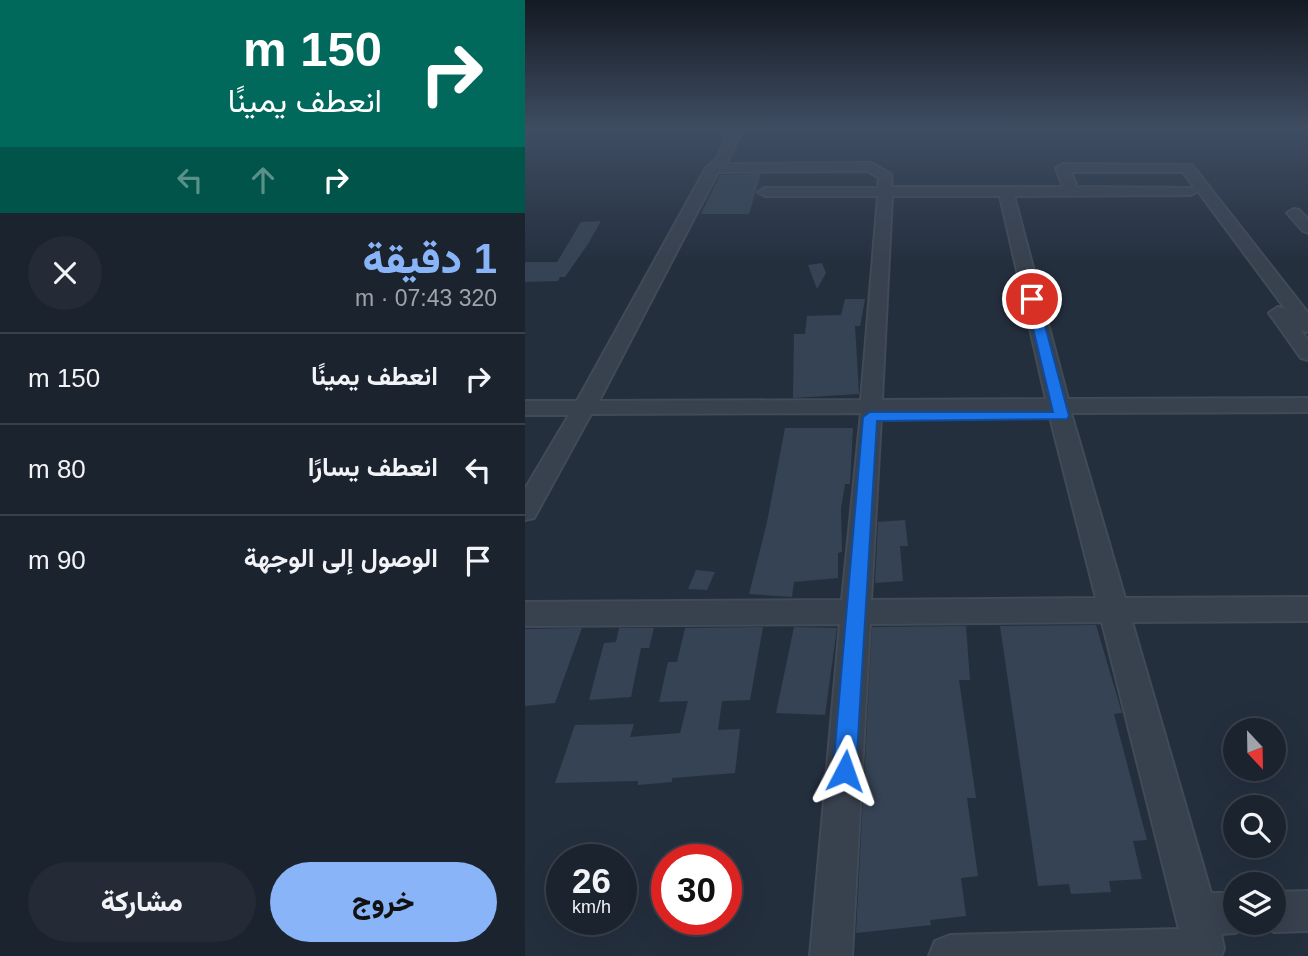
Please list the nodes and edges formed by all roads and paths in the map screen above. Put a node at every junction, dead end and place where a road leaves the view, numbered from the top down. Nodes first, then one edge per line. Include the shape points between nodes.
1 (710, 174) edge
2 (881, 174) edge
3 (1065, 174) edge
4 (1183, 174) edge
5 (1185, 174) edge
6 (1191, 191) junction
7 (765, 192) dead end
8 (886, 192) junction
9 (1006, 192) junction
10 (1072, 192) junction
11 (1294, 213) dead end
12 (1308, 228) edge
13 (1308, 326) edge
14 (1308, 354) edge
15 (1308, 405) edge
16 (525, 408) edge
17 (1060, 411) junction
18 (581, 412) junction
19 (870, 412) junction
20 (1308, 416) edge
21 (525, 418) edge
22 (525, 510) edge
23 (1308, 609) edge
24 (1114, 610) junction
25 (856, 612) junction
26 (525, 614) edge
27 (1308, 911) edge
28 (1286, 912) edge
29 (1216, 913) edge
30 (831, 956) edge
31 (950, 956) edge

1 - 18 street
2 - 8 street via 886,177
3 - 10 street
4 - 6 street
5 - 13 street
6 - 10 street
6 - 14 street
7 - 8 street
8 - 9 street
8 - 19 street
9 - 10 street
9 - 17 street
11 - 12 street
15 - 17 street
16 - 18 street
17 - 19 street
17 - 20 street
17 - 24 street
18 - 19 street
18 - 21 street
18 - 22 street
19 - 25 street
23 - 24 street
24 - 25 street
24 - 29 street
25 - 26 street
25 - 30 street
27 - 28 street
29 - 31 street via 1203,949

